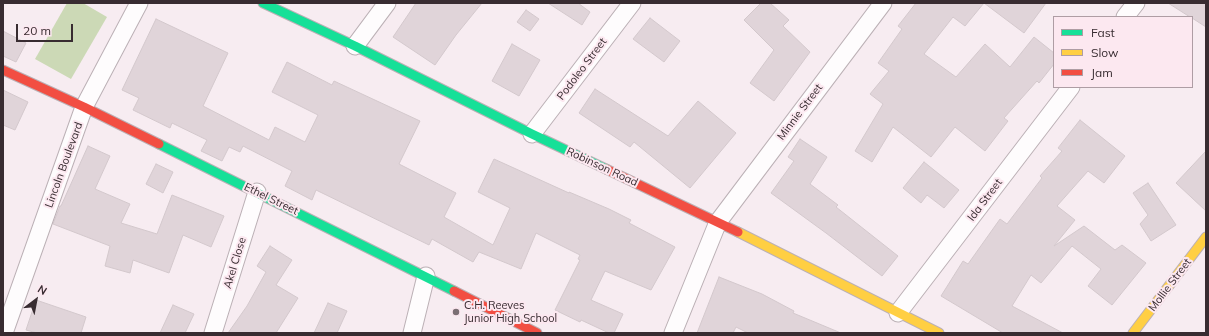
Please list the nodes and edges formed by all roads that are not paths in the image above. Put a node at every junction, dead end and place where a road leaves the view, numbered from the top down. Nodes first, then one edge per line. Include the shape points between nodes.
1 (139, 3) edge
2 (264, 3) edge
3 (387, 3) edge
4 (632, 3) edge
5 (883, 3) edge
6 (1136, 3) edge
7 (1126, 16) edge
8 (355, 46) junction
9 (3, 70) edge
10 (1070, 88) edge
11 (84, 107) junction
12 (532, 134) junction
13 (257, 192) junction
14 (718, 222) junction
15 (1206, 237) edge
16 (426, 276) junction
17 (10, 294) edge
18 (898, 313) junction
19 (4, 333) edge
20 (213, 333) edge
21 (412, 333) edge
22 (537, 333) edge
23 (673, 333) edge
24 (939, 333) edge
25 (1133, 333) edge

1 - 11 street, Lincoln Boulevard
2 - 8 main road, Robinson Road
3 - 8 street
4 - 12 street, Podoleo Street
5 - 14 street, Minnie Street
6 - 7 street
8 - 12 main road, Robinson Road
9 - 11 main road, Ethel Street
10 - 18 street, Ida Street
11 - 13 main road, Ethel Street
11 - 17 street, Lincoln Boulevard
12 - 14 main road, Robinson Road
13 - 16 main road, Ethel Street
13 - 20 street, Akel Close
14 - 18 main road, Robinson Road
14 - 23 street, Minnie Street
15 - 25 main road, Mollie Street
16 - 21 street
16 - 22 main road, Ethel Street
17 - 19 street, Lincoln Boulevard
18 - 24 main road, Robinson Road

